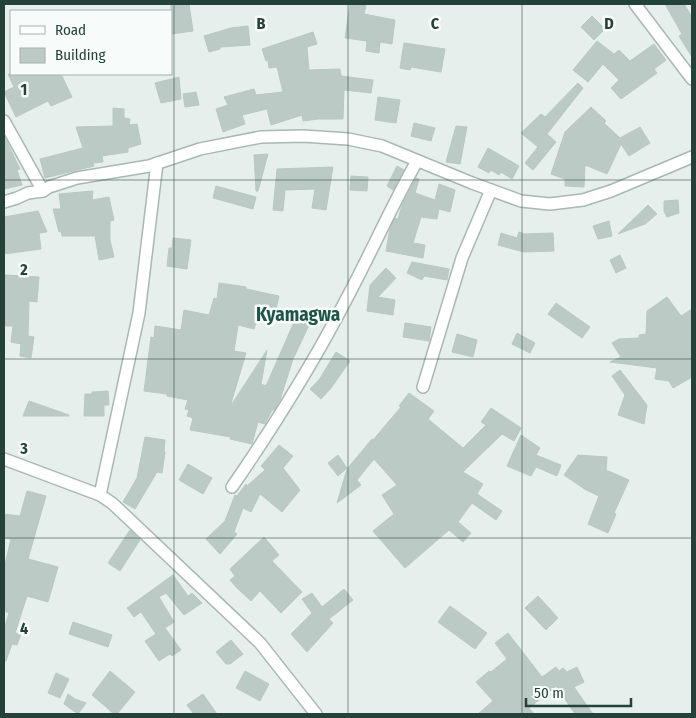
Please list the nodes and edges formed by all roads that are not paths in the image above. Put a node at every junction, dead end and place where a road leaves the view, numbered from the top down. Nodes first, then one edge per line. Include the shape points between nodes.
1 (635, 4) edge
2 (692, 79) edge
3 (4, 121) edge
4 (692, 157) edge
5 (418, 161) junction
6 (157, 163) junction
7 (491, 190) junction
8 (43, 192) junction
9 (4, 202) edge
10 (423, 387) dead end
11 (4, 459) edge
12 (232, 487) dead end
13 (100, 495) junction
14 (316, 714) edge

1 - 2 street
3 - 8 street
4 - 7 street via 583,200 550,204 521,201
5 - 6 street via 382,146 348,139 303,136 261,137 200,149
5 - 7 street
5 - 12 street via 398,194 348,297 267,436
6 - 8 street via 77,178
6 - 13 street via 139,313
7 - 10 street via 462,258
8 - 9 street via 28,193
11 - 13 street
13 - 14 street via 260,643

